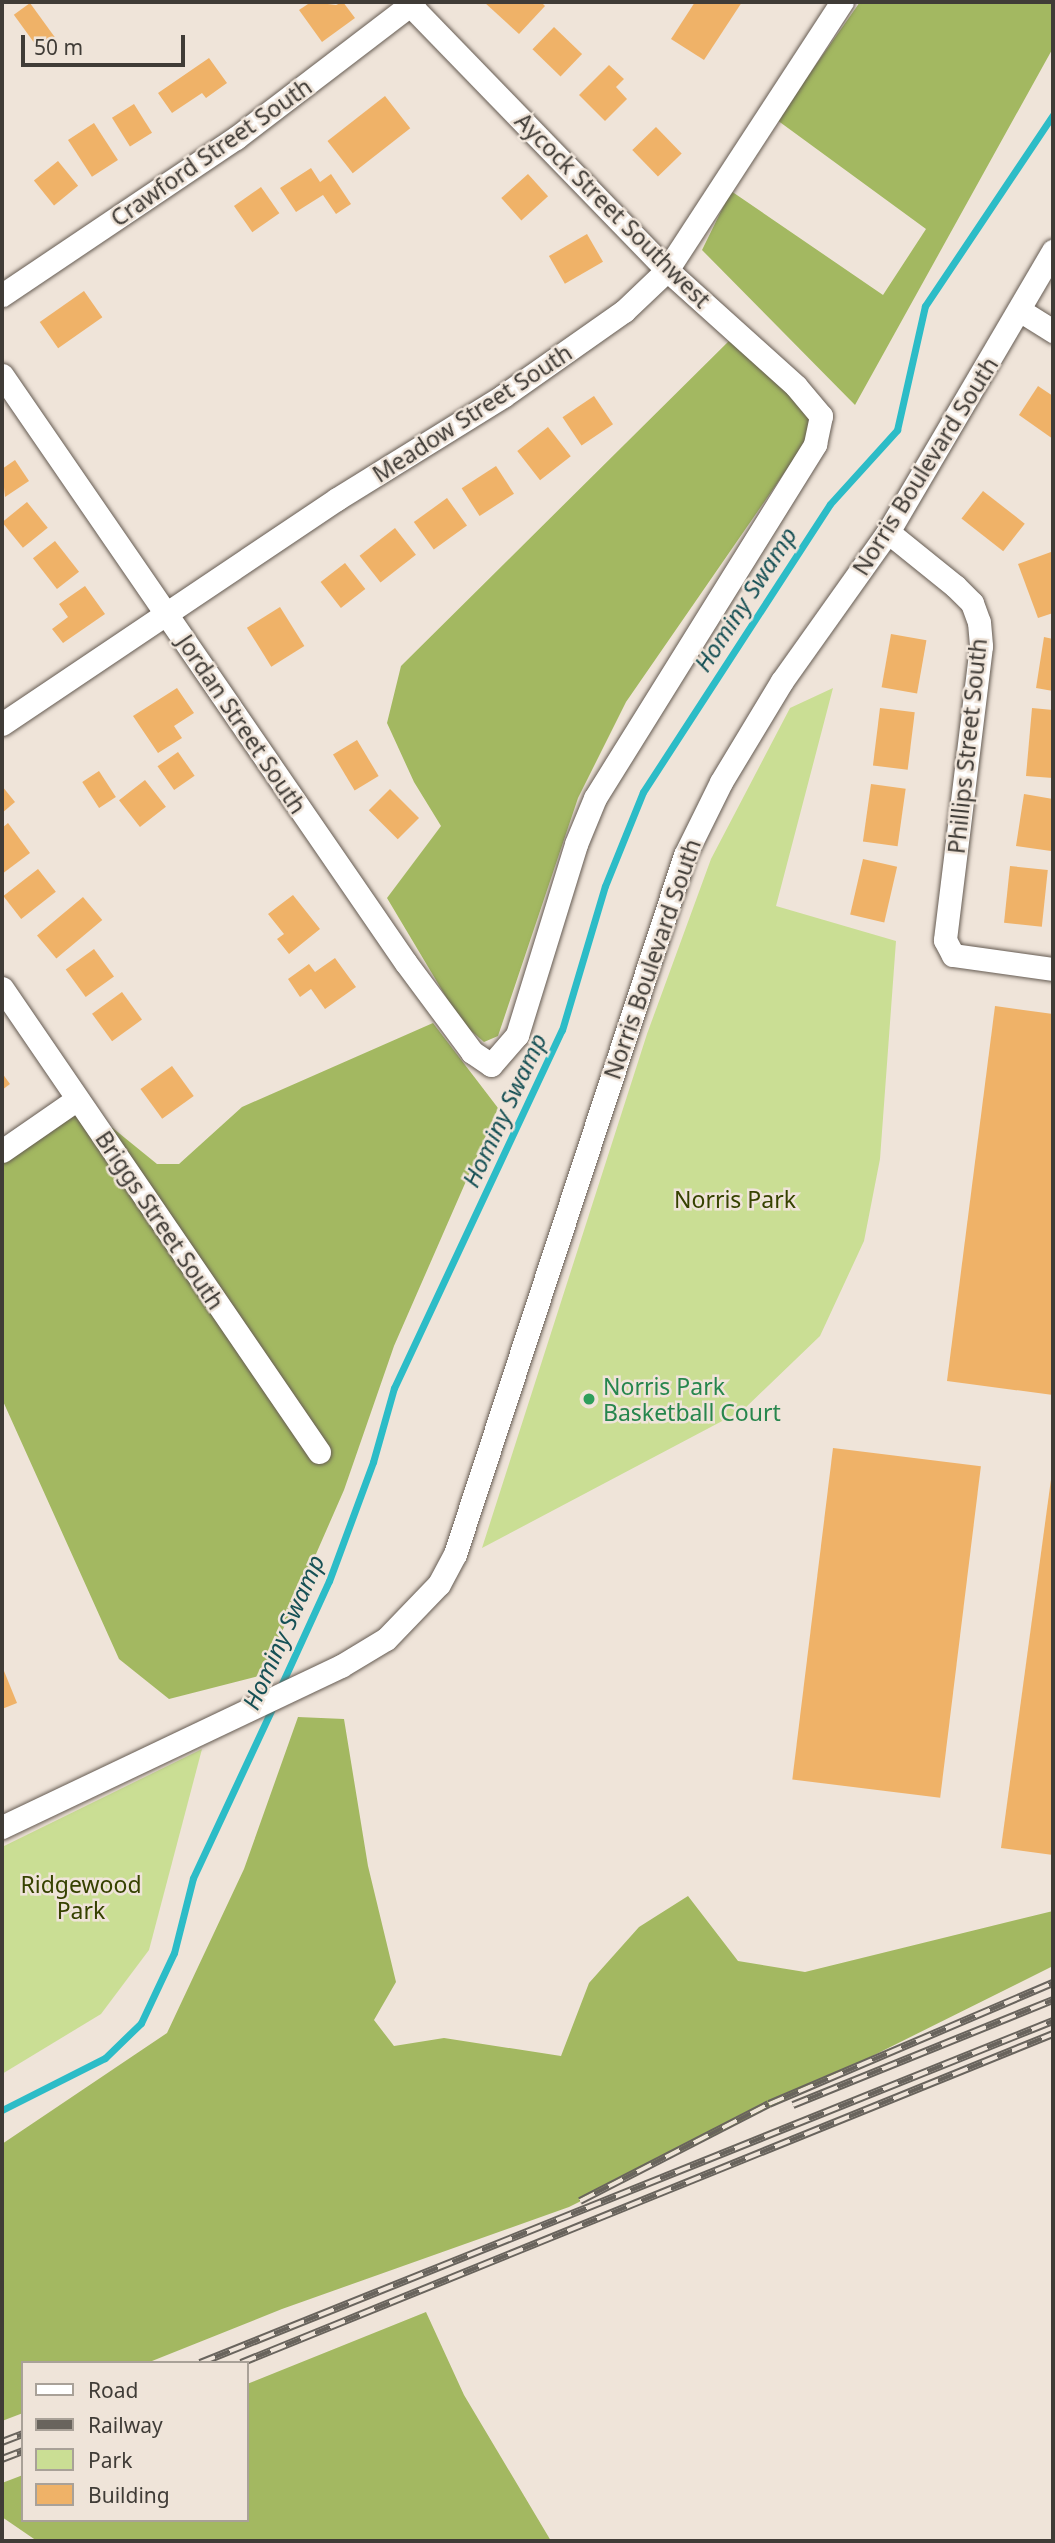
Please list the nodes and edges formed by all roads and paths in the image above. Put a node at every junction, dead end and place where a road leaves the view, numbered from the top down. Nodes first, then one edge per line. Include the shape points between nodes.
1 (842, 2) edge
2 (410, 3) edge
3 (1053, 251) edge
4 (667, 270) junction
5 (2, 295) edge
6 (1021, 311) junction
7 (1053, 331) edge
8 (2, 375) edge
9 (888, 532) junction
10 (166, 613) junction
11 (2, 724) edge
12 (1053, 969) edge
13 (2, 988) edge
14 (491, 1065) joint
15 (77, 1099) junction
16 (2, 1151) edge
17 (319, 1452) dead end
18 (2, 1826) edge

1 - 4 street, Meadow Street South
2 - 4 street, Aycock Street Southwest
2 - 5 street, Crawford Street South via 236,138
3 - 6 street, Norris Boulevard South
4 - 10 street, Meadow Street South via 624,312 503,396
4 - 14 street, Aycock Street Southwest via 796,386 821,416 815,444 595,798 576,844 517,1035
6 - 7 street
6 - 9 street, Norris Boulevard South
8 - 10 street, Jordan Street South
9 - 12 street, Phillips Street South via 955,586 972,603 979,622 981,646 945,940 953,955
9 - 18 street, Norris Boulevard South via 782,681 720,782 685,855 455,1554 444,1574 396,1630 341,1666
10 - 11 street, Meadow Street South
10 - 14 street, Jordan Street South via 406,963 472,1052
13 - 15 street, Briggs Street South
15 - 16 street
15 - 17 street, Briggs Street South

